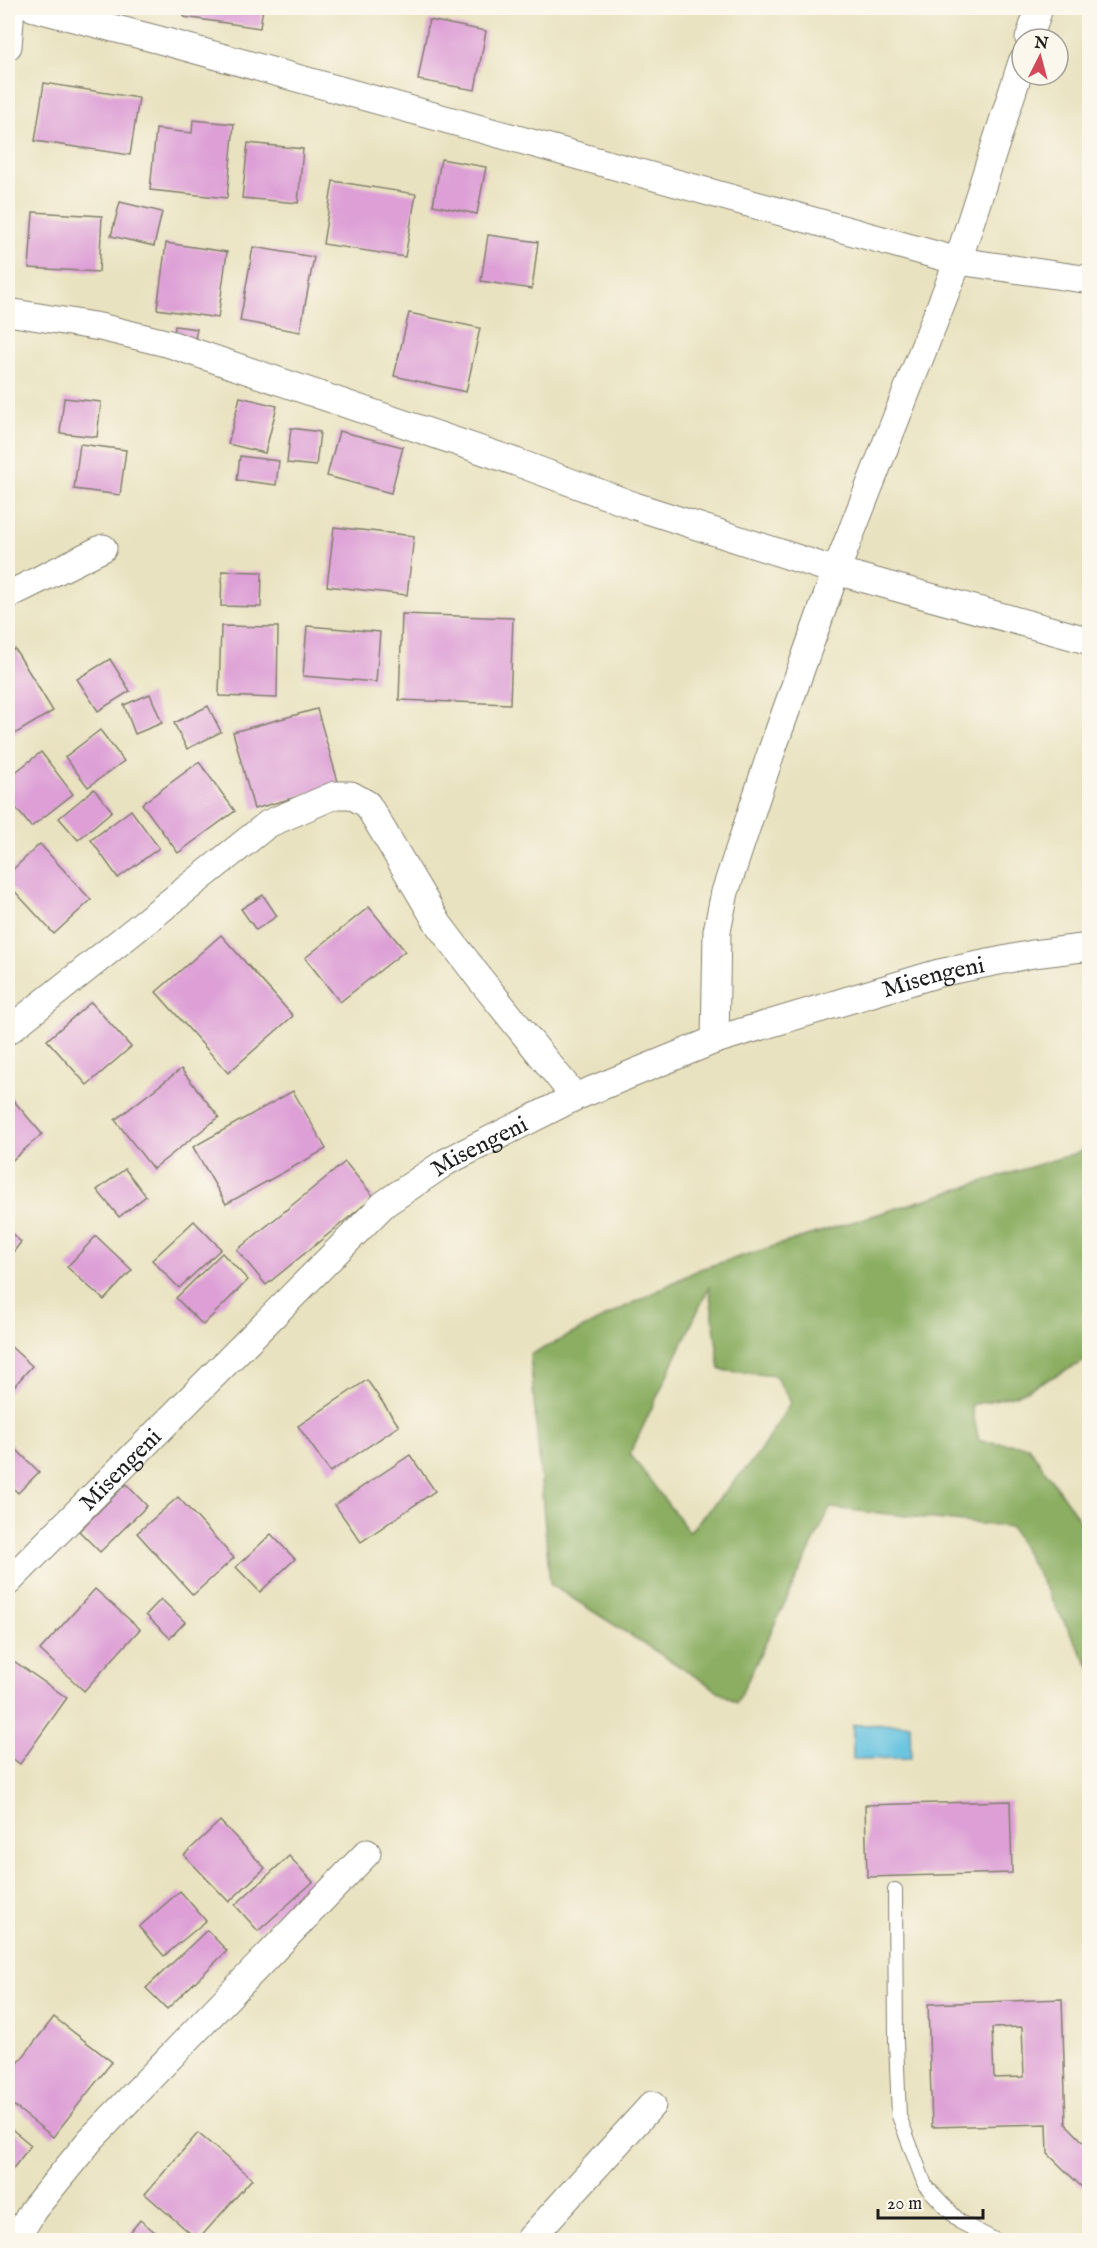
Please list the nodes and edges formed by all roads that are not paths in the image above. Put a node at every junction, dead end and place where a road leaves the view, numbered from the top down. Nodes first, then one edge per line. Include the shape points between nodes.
1 (11, 8) edge
2 (34, 8) edge
3 (1039, 8) edge
4 (1033, 27) edge
5 (8, 46) edge
6 (1014, 87) edge
7 (958, 261) junction
8 (1089, 280) edge
9 (8, 312) edge
10 (103, 548) dead end
11 (836, 571) junction
12 (8, 595) edge
13 (1089, 641) edge
14 (1089, 947) edge
15 (8, 1031) edge
16 (715, 1040) junction
17 (575, 1097) junction
18 (8, 1582) edge
19 (367, 1853) dead end
20 (895, 1890) dead end
21 (652, 2105) dead end
22 (16, 2241) edge
23 (529, 2241) edge
24 (994, 2241) edge

1 - 5 street
2 - 7 street
3 - 4 street
6 - 7 street
7 - 8 street
7 - 11 street
9 - 11 street via 100,327 170,344 635,506
10 - 12 street
11 - 13 street
11 - 16 street via 725,892 717,932
14 - 16 street, Misengeni via 939,973
15 - 17 street via 268,824 335,795 351,795 367,804 439,925
16 - 17 street, Misengeni
17 - 18 street, Misengeni via 446,1162 384,1204
19 - 22 street via 91,2139 33,2210
20 - 24 lane via 899,2116 925,2185 960,2222
21 - 23 street

